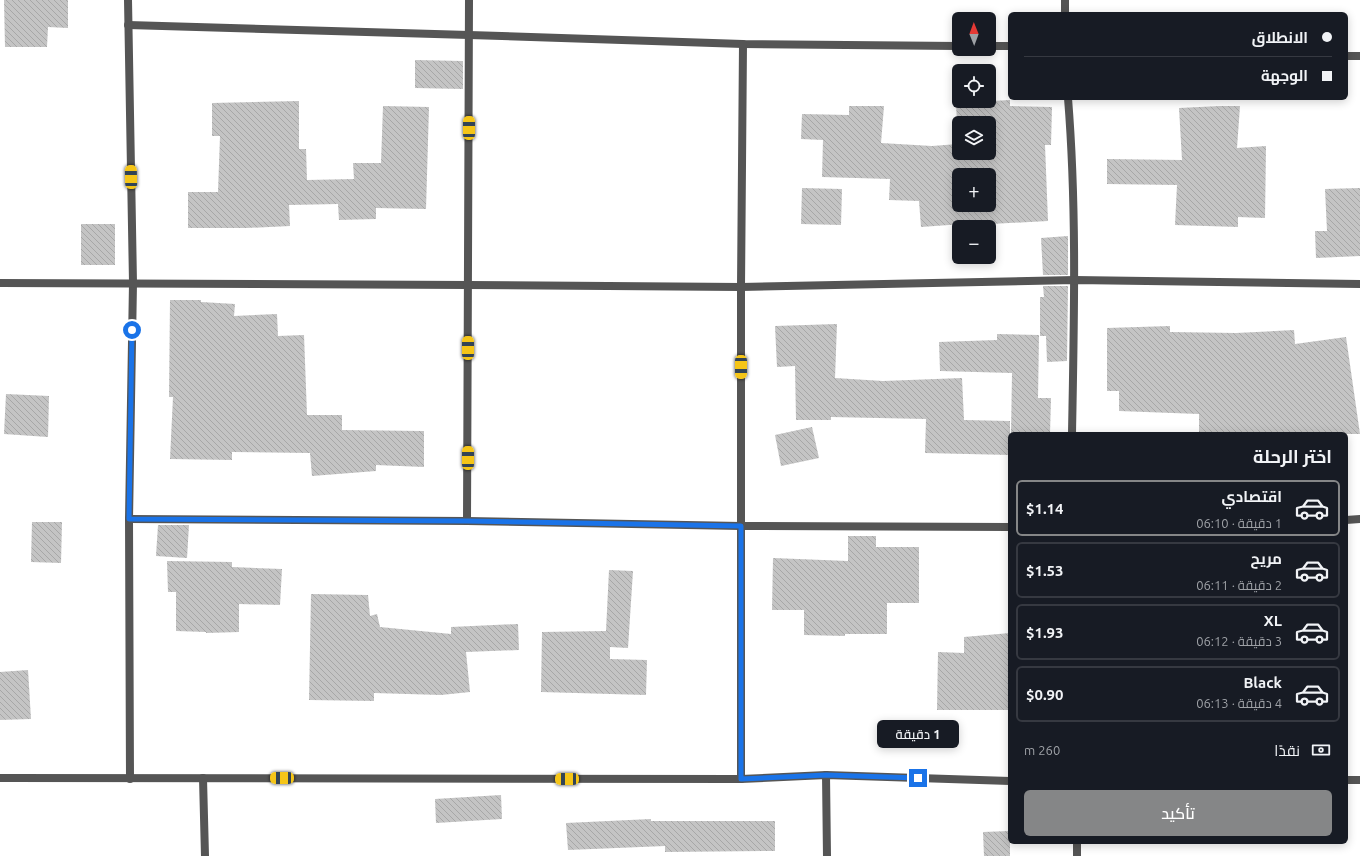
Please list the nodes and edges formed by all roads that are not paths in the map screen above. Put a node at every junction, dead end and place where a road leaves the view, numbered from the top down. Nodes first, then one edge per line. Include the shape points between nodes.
1 (128, 0) edge
2 (469, 0) edge
3 (1065, 0) edge
4 (1065, 12) edge
5 (128, 26) junction
6 (469, 35) junction
7 (743, 44) junction
8 (952, 46) edge
9 (996, 46) edge
10 (1008, 46) edge
11 (1348, 56) edge
12 (1360, 56) edge
13 (1068, 100) edge
14 (1075, 280) junction
15 (0, 283) edge
16 (133, 283) junction
17 (1360, 284) edge
18 (468, 285) junction
19 (741, 287) junction
20 (1072, 432) edge
21 (129, 519) junction
22 (1360, 519) edge
23 (1348, 520) edge
24 (467, 521) junction
25 (741, 526) junction
26 (1008, 527) edge
27 (826, 775) junction
28 (0, 778) edge
29 (130, 778) junction
30 (203, 778) junction
31 (741, 779) junction
32 (1348, 780) edge
33 (1360, 780) edge
34 (1008, 781) edge
35 (1077, 844) edge
36 (205, 856) edge
37 (826, 856) edge
38 (1077, 856) edge

1 - 5 street
2 - 6 street
3 - 4 street
5 - 6 street
5 - 16 street
6 - 7 street
6 - 18 street
7 - 8 street
7 - 19 street
9 - 10 street
11 - 12 street
13 - 14 street via 1072,146
14 - 17 street
14 - 19 street
14 - 20 street
15 - 16 street
16 - 18 street
16 - 21 street
18 - 19 street
18 - 24 street
19 - 25 street
21 - 24 street
21 - 29 street
22 - 23 street
24 - 25 street
25 - 26 street
25 - 31 street
27 - 31 street
27 - 34 street
27 - 37 street
28 - 29 street
29 - 30 street
30 - 31 street
30 - 36 street
32 - 33 street
35 - 38 street

